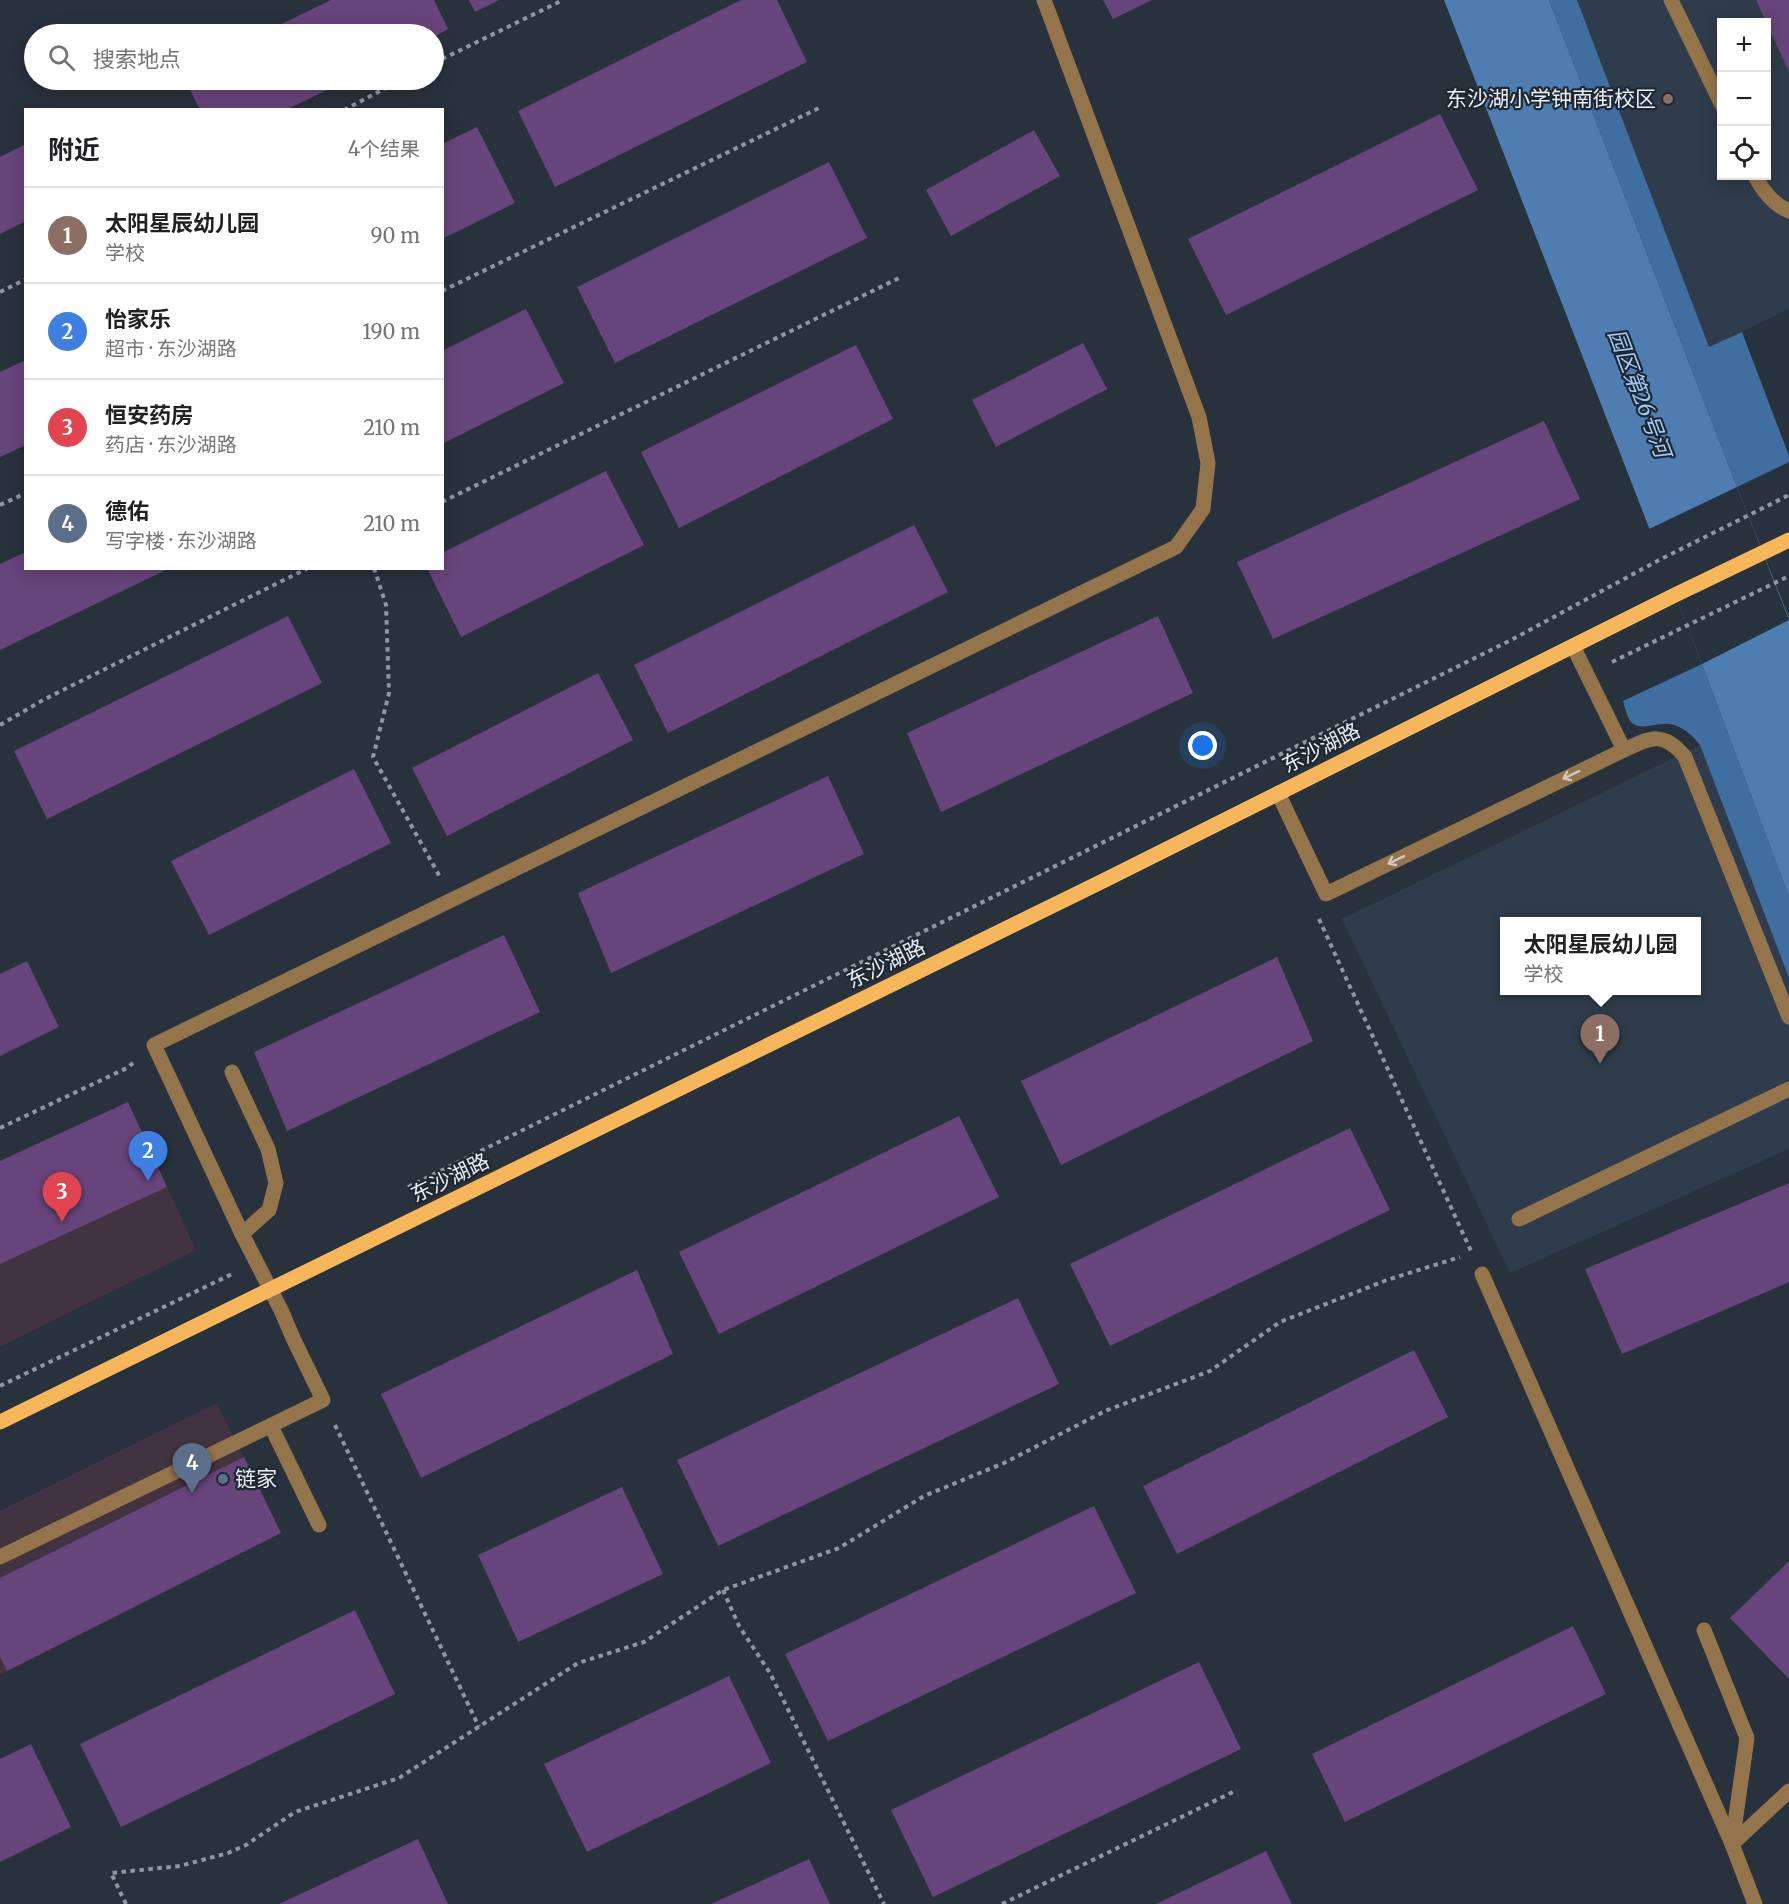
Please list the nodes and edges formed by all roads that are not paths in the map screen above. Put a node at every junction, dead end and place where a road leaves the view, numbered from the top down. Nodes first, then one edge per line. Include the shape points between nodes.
1 (1044, 0) edge
2 (1671, 0) edge
3 (1717, 95) edge
4 (1757, 180) edge
5 (1789, 211) edge
6 (1789, 540) edge
7 (1573, 646) junction
8 (1624, 750) junction
9 (1278, 793) junction
10 (1789, 1017) edge
11 (232, 1072) dead end
12 (1789, 1089) edge
13 (1519, 1219) dead end
14 (242, 1234) junction
15 (1482, 1274) road end
16 (271, 1290) junction
17 (0, 1422) edge
18 (270, 1426) junction
19 (319, 1525) dead end
20 (0, 1557) edge
21 (1704, 1630) dead end
22 (1789, 1791) edge
23 (1732, 1845) junction
24 (1755, 1904) edge

1 - 14 street via 1199,417 1208,463 1203,509 1176,547 154,1045
2 - 3 street
4 - 5 street via 1780,208
6 - 7 main road, 东沙湖路
7 - 8 street
7 - 9 main road, 东沙湖路
8 -> 9 street via 1326,894
8 - 10 street via 1642,741 1660,739 1673,743 1684,757
9 - 16 main road, 东沙湖路
11 - 14 street via 268,1149 276,1183 269,1210
12 - 13 street
14 - 16 street
15 - 23 street
16 - 17 main road, 东沙湖路
16 - 18 street via 323,1400
18 - 19 street
18 - 20 street
21 - 23 street via 1747,1738
22 - 23 street
23 - 24 street

